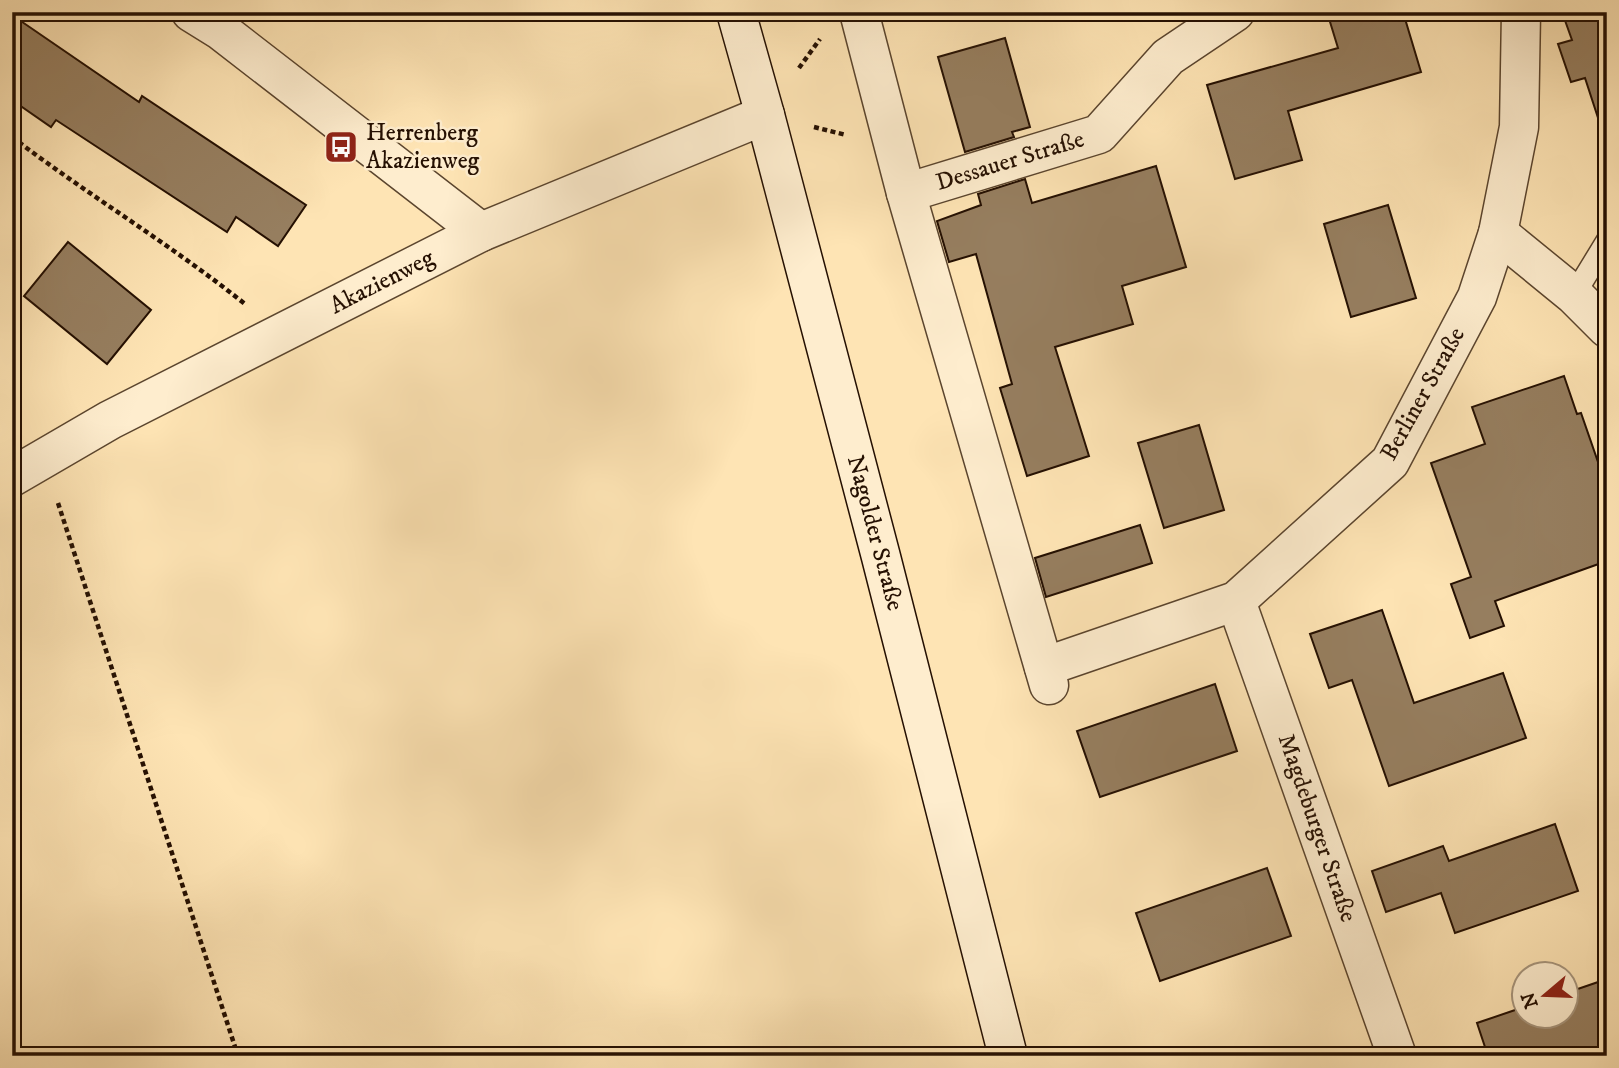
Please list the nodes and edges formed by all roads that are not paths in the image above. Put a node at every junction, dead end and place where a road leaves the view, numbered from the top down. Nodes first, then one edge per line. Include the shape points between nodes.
1 (736, 12) edge
2 (859, 12) edge
3 (1235, 12) edge
4 (1521, 12) edge
5 (212, 18) edge
6 (765, 115) junction
7 (906, 193) junction
8 (481, 232) junction
9 (1497, 233) junction
10 (1607, 242) edge
11 (1574, 295) junction
12 (1607, 328) edge
13 (28, 468) edge
14 (1236, 601) junction
15 (1008, 1056) edge
16 (1397, 1056) edge

1 - 6 street, Nagolder Straße
2 - 7 street, Berliner Straße
3 - 7 street, Dessauer Straße via 1168,57 1099,134
4 - 9 street, Berliner Straße via 1518,127
5 - 8 street
6 - 8 street, Akazienweg
6 - 15 street, Nagolder Straße
7 - 14 street, Berliner Straße via 1046,676
8 - 13 street, Akazienweg via 110,420
9 - 11 street
9 - 14 street, Berliner Straße via 1477,297 1390,462
10 - 11 lane
11 - 12 street
14 - 16 street, Magdeburger Straße

